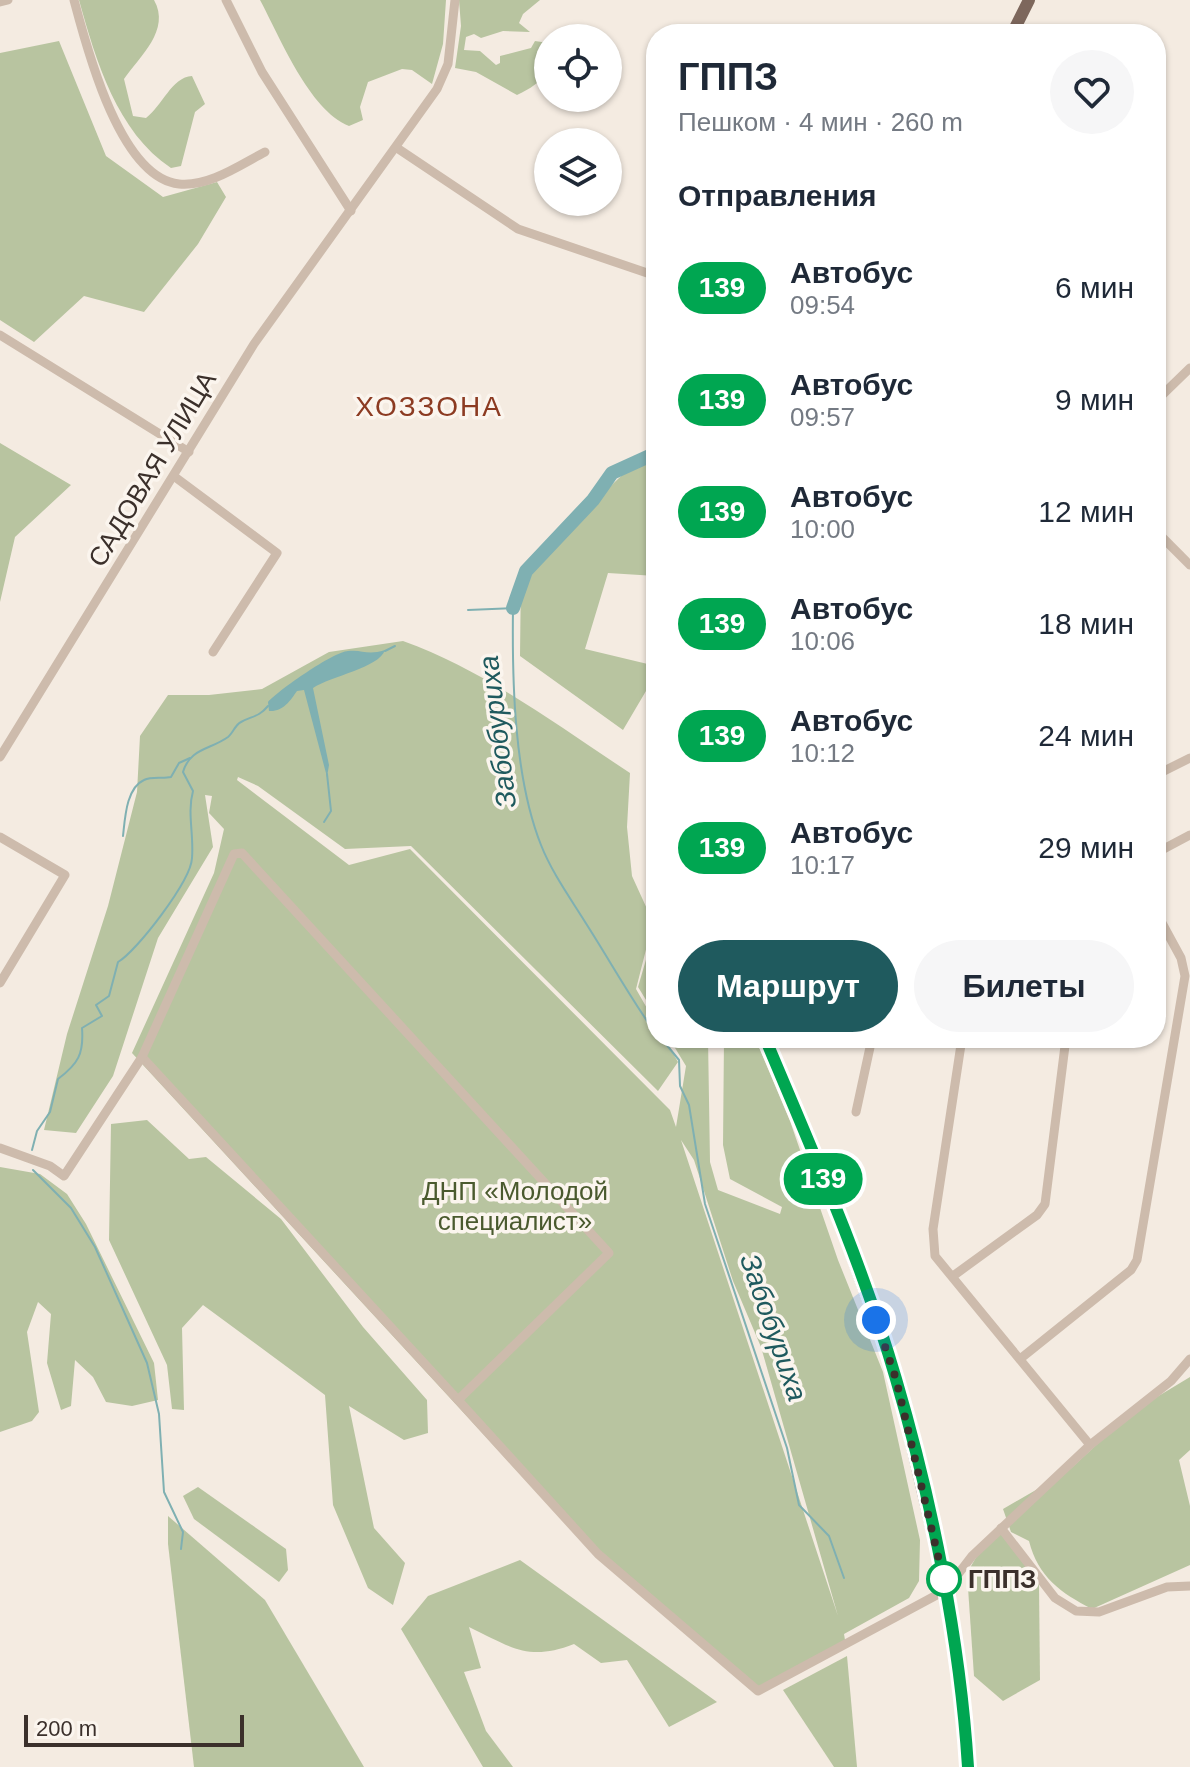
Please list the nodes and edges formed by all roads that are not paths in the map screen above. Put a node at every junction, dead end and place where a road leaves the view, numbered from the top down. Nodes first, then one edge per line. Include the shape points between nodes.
1 (8, 0) edge
2 (74, 0) edge
3 (226, 0) edge
4 (455, 0) edge
5 (1029, 0) edge
6 (0, 2) edge
7 (1017, 24) edge
8 (397, 148) junction
9 (265, 152) dead end
10 (351, 211) junction
11 (646, 273) edge
12 (0, 335) edge
13 (1190, 368) edge
14 (1166, 391) edge
15 (189, 452) junction
16 (175, 477) junction
17 (1166, 541) edge
18 (1190, 565) edge
19 (213, 652) dead end
20 (0, 757) edge
21 (1190, 758) edge
22 (1166, 770) edge
23 (1190, 835) edge
24 (0, 837) edge
25 (1166, 848) edge
26 (1166, 930) edge
27 (0, 983) edge
28 (769, 1048) edge
29 (870, 1048) edge
30 (961, 1048) edge
31 (1065, 1048) edge
32 (142, 1057) junction
33 (856, 1112) dead end
34 (0, 1148) edge
35 (953, 1276) junction
36 (1020, 1359) junction
37 (1190, 1359) edge
38 (458, 1400) junction
39 (1090, 1445) junction
40 (1001, 1528) junction
41 (1190, 1586) edge
42 (946, 1590) junction
43 (968, 1767) edge

1 - 6 street
2 - 9 street via 87,49 129,149 141,164 158,177 192,184
3 - 10 street via 262,72
4 - 8 street, САДОВАЯ УЛИЦА via 448,64
5 - 7 main road
8 - 10 street, САДОВАЯ УЛИЦА
8 - 11 street via 518,229
10 - 15 street, САДОВАЯ УЛИЦА via 254,344
12 - 15 street
13 - 14 street
15 - 16 street, САДОВАЯ УЛИЦА
16 - 19 street via 277,553
16 - 20 street, САДОВАЯ УЛИЦА
17 - 18 street
21 - 22 street
23 - 25 street
24 - 27 street via 65,875
26 - 36 street via 1185,976 1137,1260
28 - 42 main road via 832,1200 896,1379
29 - 33 street
30 - 35 street via 933,1242 935,1256
31 - 35 street via 1045,1204
32 - 34 street via 64,1176
32 - 38 street
32 - 38 street via 234,854 242,853 609,1253
35 - 36 street
36 - 39 street
37 - 39 street via 1171,1381
38 - 42 street via 598,1554 758,1691
39 - 40 street
40 - 41 street via 1055,1598 1076,1611 1099,1612 1167,1587
40 - 42 street
42 - 43 main road

